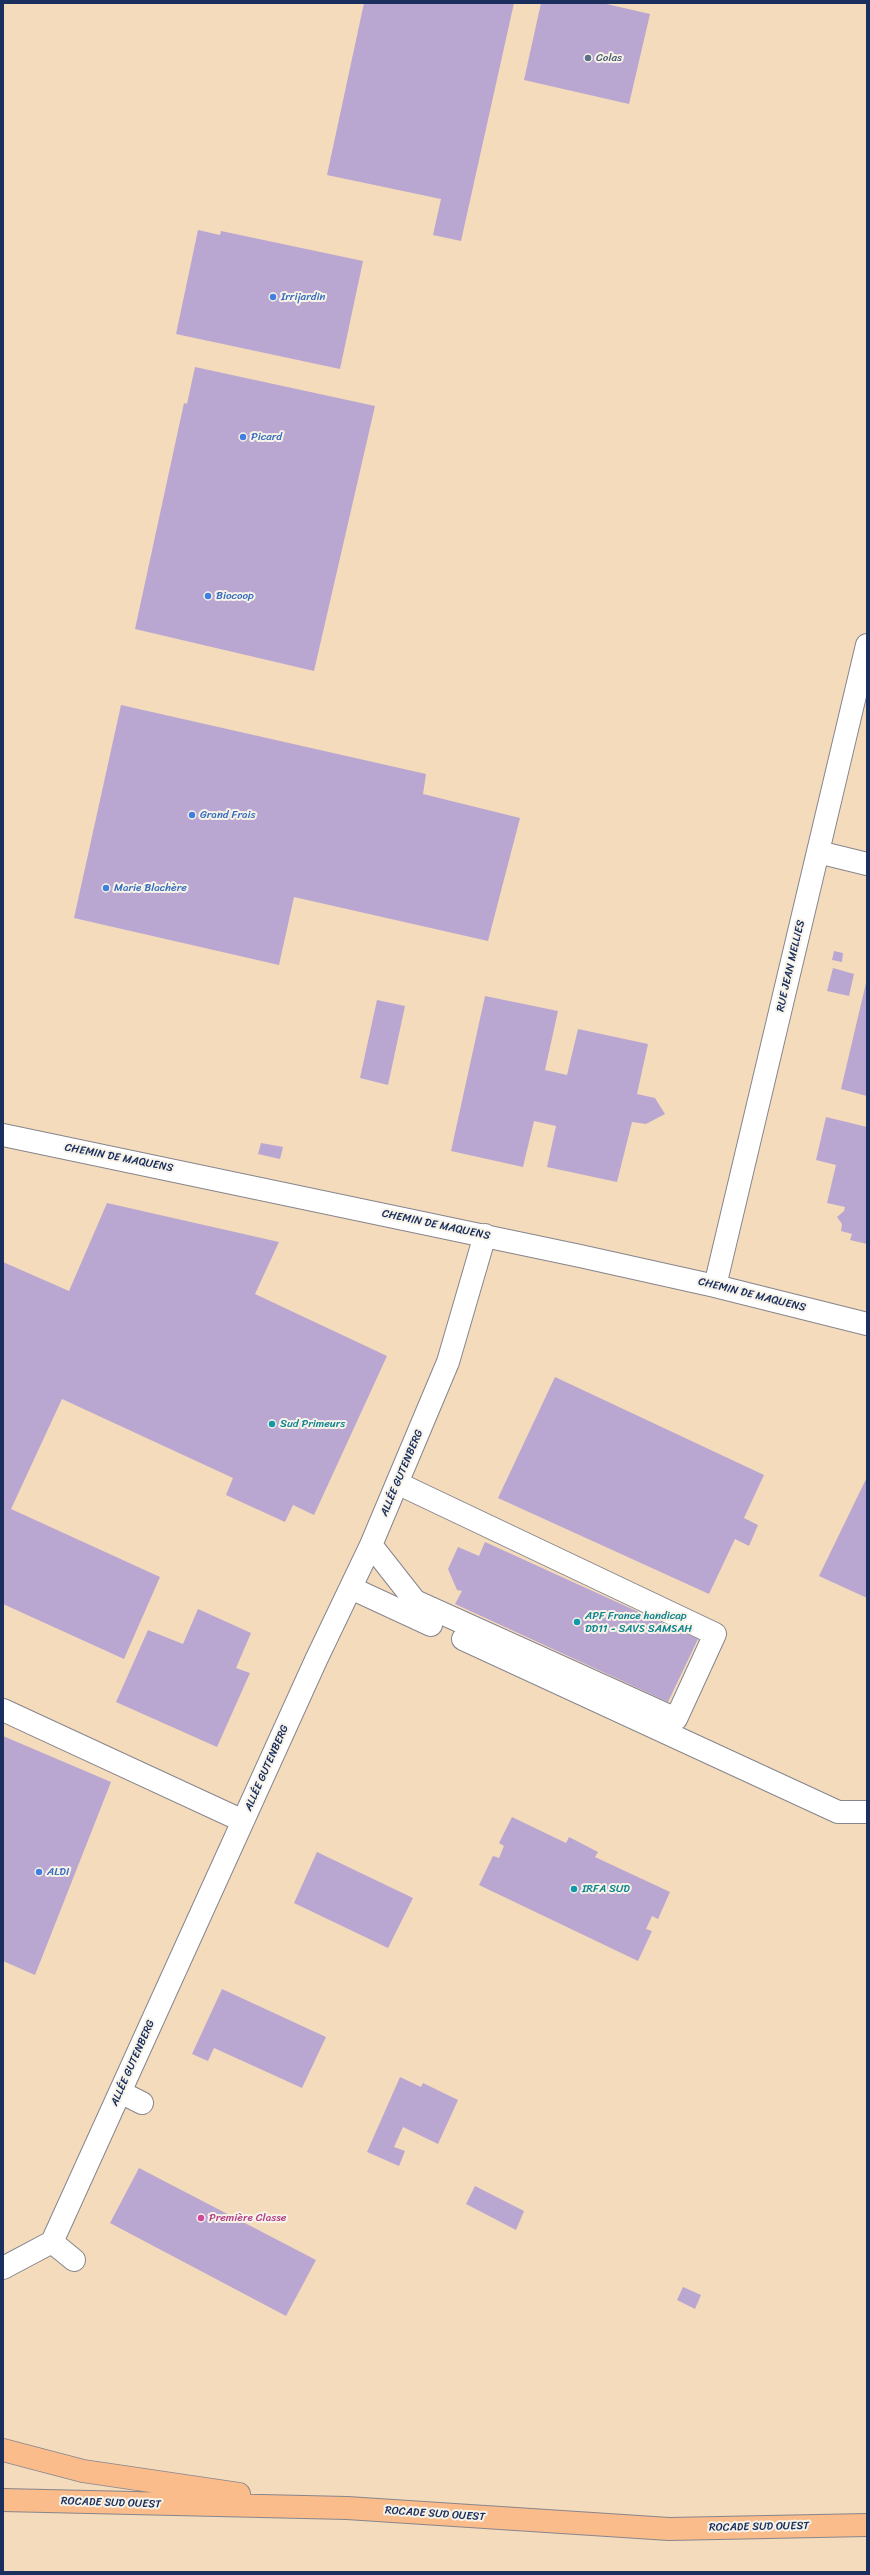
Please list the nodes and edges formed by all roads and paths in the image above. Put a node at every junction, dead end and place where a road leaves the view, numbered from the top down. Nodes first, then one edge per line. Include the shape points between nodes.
1 (867, 646) edge
2 (818, 852) junction
3 (867, 864) edge
4 (3, 1135) edge
5 (485, 1235) junction
6 (715, 1286) junction
7 (867, 1324) edge
8 (397, 1483) junction
9 (371, 1545) junction
10 (351, 1588) junction
11 (3, 1710) edge
12 (867, 1812) edge
13 (243, 1820) junction
14 (120, 2092) junction
15 (142, 2103) dead end
16 (52, 2242) junction
17 (74, 2260) dead end
18 (3, 2268) edge
19 (3, 2450) edge
20 (3, 2500) edge
21 (347, 2508) junction
22 (867, 2525) edge

1 - 2 street, RUE JEAN MELLIES
2 - 3 street
2 - 6 street, RUE JEAN MELLIES
4 - 5 street, CHEMIN DE MAQUENS
5 - 6 street, CHEMIN DE MAQUENS
5 - 8 street, ALLÉE GUTENBERG via 448,1362
6 - 7 street, CHEMIN DE MAQUENS
8 - 9 street, ALLÉE GUTENBERG
8 - 9 street via 716,1634 676,1719 415,1601
9 - 10 street, ALLÉE GUTENBERG
10 - 12 street via 838,1812
10 - 13 street, ALLÉE GUTENBERG
11 - 13 street
13 - 14 street, ALLÉE GUTENBERG
14 - 15 street
14 - 16 street, ALLÉE GUTENBERG
16 - 17 street
16 - 18 street
19 - 21 main road via 83,2471 144,2482
20 - 21 main road, ROCADE SUD OUEST
21 - 22 main road, ROCADE SUD OUEST via 669,2528

